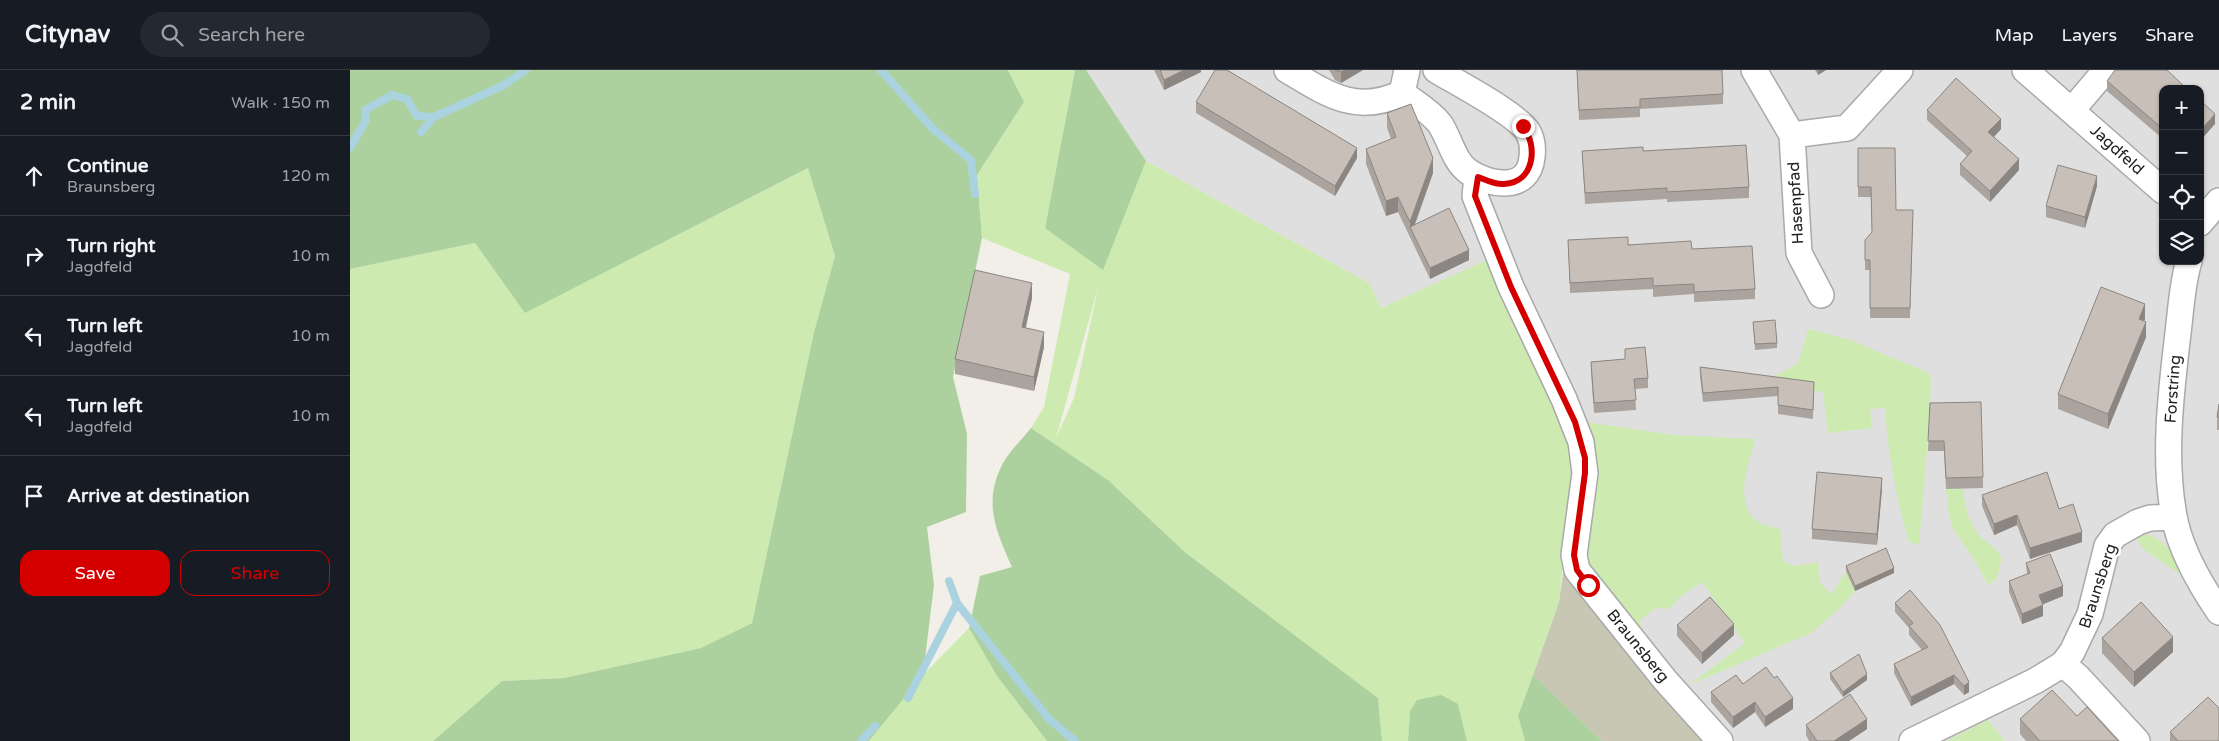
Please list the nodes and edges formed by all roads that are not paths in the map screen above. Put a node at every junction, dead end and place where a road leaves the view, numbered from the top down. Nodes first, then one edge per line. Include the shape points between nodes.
1 (1287, 70) edge
2 (1436, 70) edge
3 (1754, 70) edge
4 (1900, 70) edge
5 (2025, 70) edge
6 (2106, 70) edge
7 (1405, 81) edge
8 (2072, 110) junction
9 (1792, 135) junction
10 (1478, 177) junction
11 (2159, 186) edge
12 (2219, 201) edge
13 (2202, 220) edge
14 (2188, 265) edge
15 (1821, 294) dead end
16 (2174, 517) junction
17 (2219, 612) edge
18 (2063, 664) junction
19 (1720, 741) edge
20 (1912, 741) edge
21 (2137, 741) edge

1 - 7 street via 1326,93 1356,103 1386,100
2 - 10 street via 1504,112 1529,133 1532,162 1528,172 1502,185
3 - 9 street, Hasenpfad
4 - 9 street via 1847,128
5 - 8 street, Jagdfeld
6 - 8 street
7 - 10 street via 1448,137 1459,163
8 - 11 street, Jagdfeld
9 - 15 street, Hasenpfad via 1799,253
10 - 19 street, Braunsberg via 1475,196 1511,287 1572,414 1581,442 1585,473 1574,555 1577,570 1665,680
12 - 13 street
14 - 16 street, Forstring via 2173,375 2168,470
16 - 17 street, Forstring via 2187,553
16 - 18 street, Braunsberg via 2150,518 2115,535 2107,546 2088,621
18 - 20 street, Braunsberg via 2036,681
18 - 21 street

